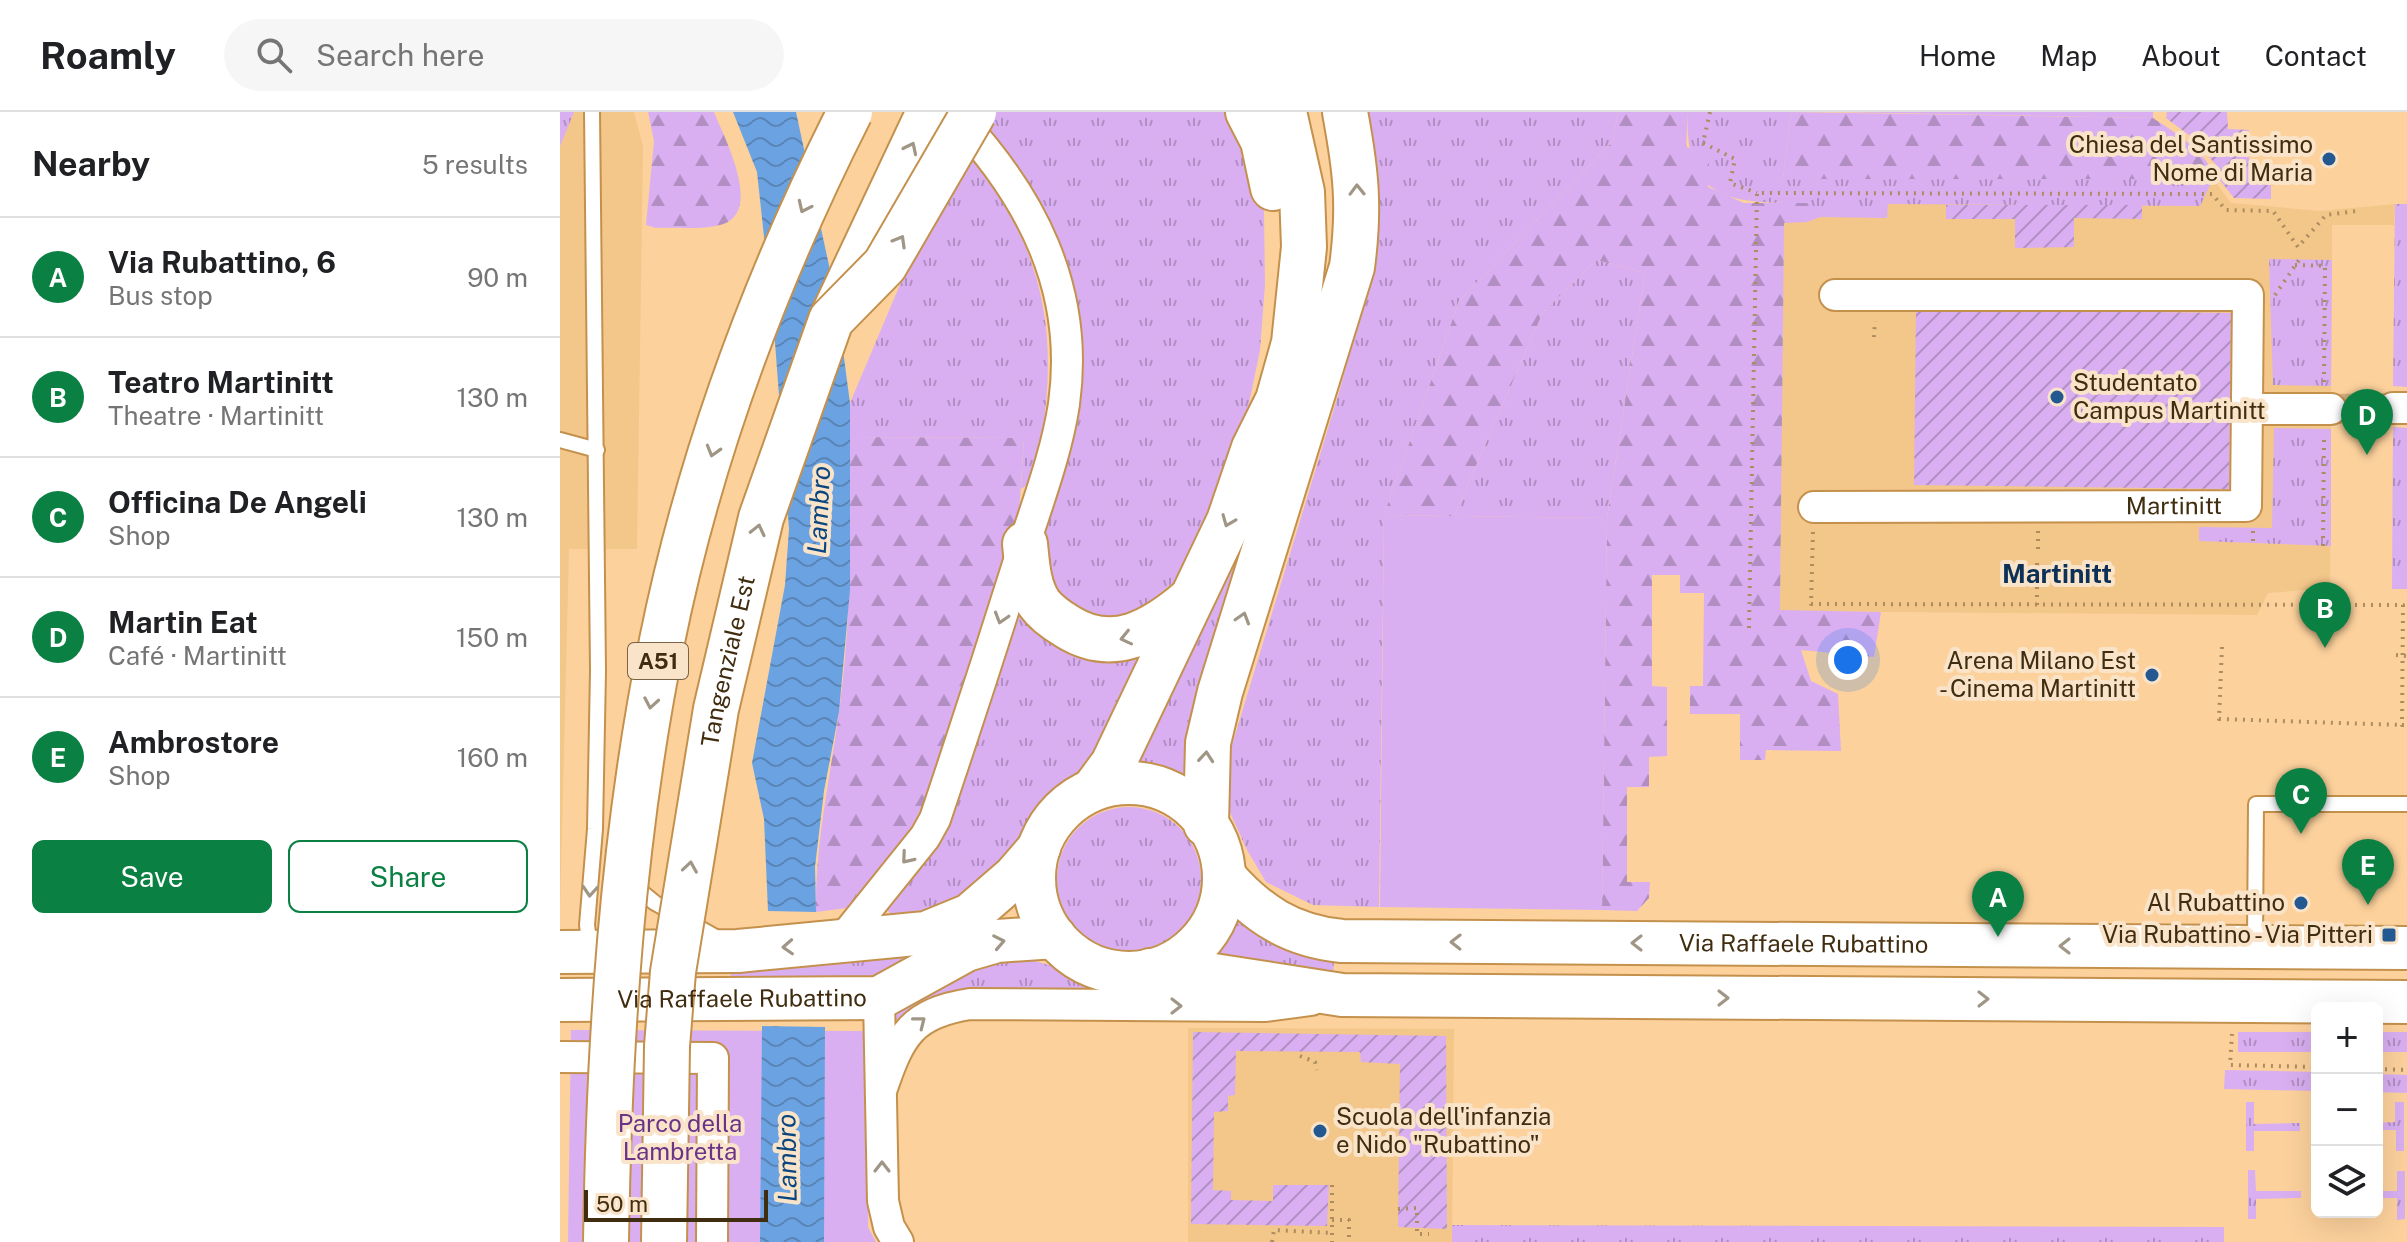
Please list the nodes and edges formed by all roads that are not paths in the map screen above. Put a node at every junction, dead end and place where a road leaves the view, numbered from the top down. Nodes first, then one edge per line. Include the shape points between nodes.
1 (592, 112) edge
2 (850, 112) edge
3 (929, 112) edge
4 (952, 112) edge
5 (974, 112) edge
6 (1248, 112) edge
7 (1284, 112) edge
8 (1308, 112) edge
9 (1345, 112) edge
10 (832, 132) edge
11 (1835, 295) dead end
12 (831, 320) junction
13 (1319, 375) junction
14 (2247, 409) junction
15 (2331, 409) tunnel mouth
16 (560, 440) edge
17 (1254, 448) junction
18 (597, 450) junction
19 (1814, 507) road end
20 (1025, 544) junction
21 (1192, 598) junction
22 (1096, 787) junction
23 (2407, 804) edge
24 (1206, 824) junction
25 (595, 829) junction
26 (1039, 848) junction
27 (1224, 876) junction
28 (1055, 937) junction
29 (839, 944) junction
30 (2255, 947) junction
31 (2407, 948) edge
32 (738, 951) junction
33 (576, 953) edge
34 (1150, 970) junction
35 (1342, 995) junction
36 (879, 998) junction
37 (560, 1000) edge
38 (2407, 1002) edge
39 (560, 1057) edge
40 (882, 1088) junction
41 (606, 1242) edge
42 (664, 1242) edge
43 (712, 1242) edge
44 (898, 1242) edge

1 - 18 lane
2 - 10 highway, A51, bridge
12 -> 3 highway, Tangenziale Est / A51
4 - 20 street via 993,156 1023,200 1058,284 1066,323 1064,406
12 -> 5 highway, bridge via 885,265
6 - 17 highway via 1263,141 1273,180 1280,289
7 - 17 highway via 1302,192 1301,292 1278,400
8 - 13 highway via 1328,200 1329,264
13 -> 9 highway via 1352,267 1357,224 1357,177
10 -> 41 highway, A51, bridge via 724,414 662,639 625,871
11 - 14 street, Martinitt via 2248,295
42 -> 12 highway, Tangenziale Est / A51, bridge via 673,972 716,709 761,518
24 -> 13 highway via 1208,743 1220,692
14 - 15 street
14 - 19 street, Martinitt via 2246,506
16 - 18 lane
17 -> 21 highway via 1229,521
18 - 25 lane
21 -> 20 highway via 1138,635 1111,641 1082,636 1039,603
20 -> 29 street via 935,819
21 - 22 highway via 1113,764
22 - 24 street, Via Raffaele Rubattino via 1134,783 1157,788 1188,804
22 - 26 street, Via Raffaele Rubattino via 1060,813
23 - 30 lane via 2256,804
24 - 27 street, Via Raffaele Rubattino
25 - 32 lane, Via Raffaele Rubattino via 631,883 655,903
25 -> 33 lane, Via Raffaele Rubattino via 587,925
26 - 28 street, Via Raffaele Rubattino via 1036,895
26 - 29 street, Via Raffaele Rubattino via 970,915 946,927
30 -> 27 street, Via Raffaele Rubattino via 1342,941 1293,932 1269,919
27 - 34 street, Via Raffaele Rubattino via 1207,931 1183,956
28 - 34 street, Via Raffaele Rubattino via 1092,966 1127,973
36 -> 28 street, Via Raffaele Rubattino via 966,950 997,941
29 -> 32 street, Via Raffaele Rubattino
30 - 31 street, Via Raffaele Rubattino
32 - 33 street, Via Raffaele Rubattino
34 - 35 street, Via Raffaele Rubattino
35 -> 38 street, Via Raffaele Rubattino
40 -> 35 street, Via Raffaele Rubattino via 907,1033 926,1015 946,1008 1266,1006
36 - 37 street, Via Raffaele Rubattino
36 - 40 street
39 - 43 street via 713,1058
44 -> 40 street via 883,1201

